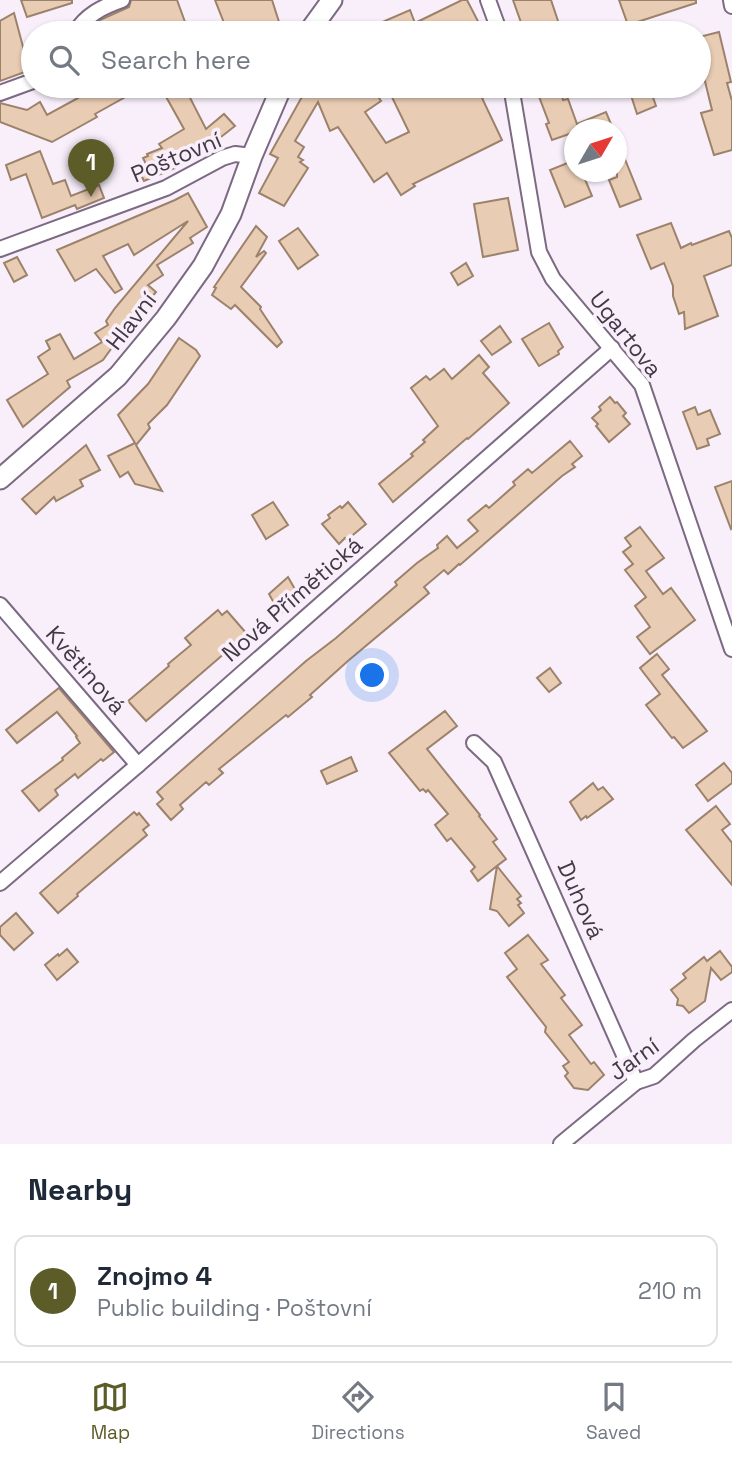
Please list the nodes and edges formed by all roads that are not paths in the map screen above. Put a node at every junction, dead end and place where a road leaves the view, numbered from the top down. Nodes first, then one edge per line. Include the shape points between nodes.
1 (122, 0) edge
2 (332, 0) edge
3 (488, 0) edge
4 (731, 0) edge
5 (732, 6) edge
6 (84, 21) edge
7 (317, 21) edge
8 (496, 21) edge
9 (21, 85) edge
10 (0, 93) edge
11 (277, 98) edge
12 (512, 98) edge
13 (252, 156) junction
14 (0, 249) edge
15 (612, 348) junction
16 (0, 479) edge
17 (0, 604) edge
18 (732, 649) edge
19 (474, 743) dead end
20 (138, 765) junction
21 (0, 883) edge
22 (732, 1010) edge
23 (636, 1082) junction
24 (561, 1144) edge

1 - 6 street
2 - 7 main road
3 - 8 street
4 - 5 street
9 - 10 street
11 - 13 main road, Hlavní
12 - 15 street, Ugartova via 539,252 552,279
13 - 14 street, Poštovní via 222,158 166,188
13 - 16 main road, Hlavní via 231,214 203,266 166,318 118,376
15 - 18 street, Ugartova via 642,385
15 - 20 street, Nová Přímětická
17 - 20 street, Květinová
19 - 23 street, Duhová via 494,762
20 - 21 street, Nová Přímětická
22 - 23 street, Jarní via 654,1076
23 - 24 street, Jarní

